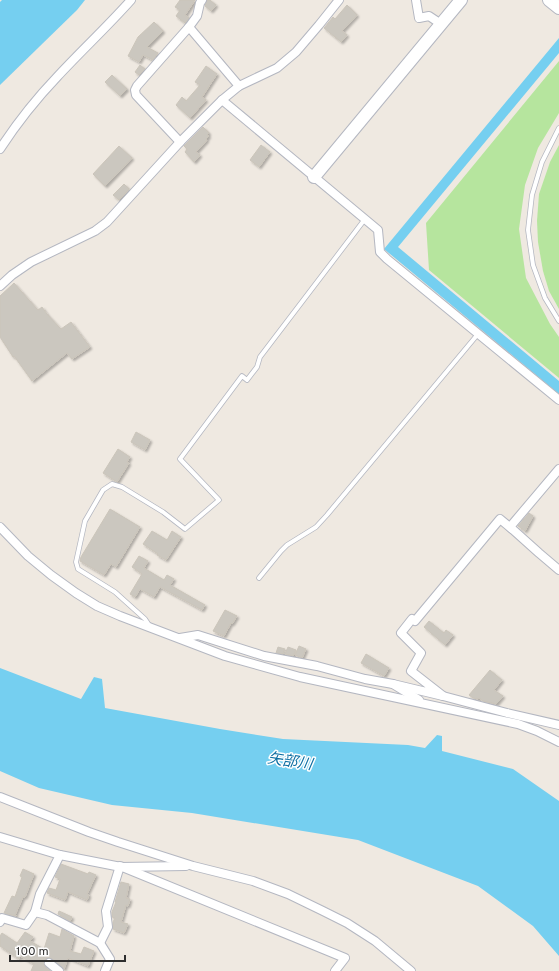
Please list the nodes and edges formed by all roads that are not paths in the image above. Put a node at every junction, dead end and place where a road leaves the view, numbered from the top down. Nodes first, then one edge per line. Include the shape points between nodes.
1 (131, 0) edge
2 (202, 0) edge
3 (339, 0) edge
4 (416, 0) edge
5 (461, 0) edge
6 (549, 0) edge
7 (559, 8) edge
8 (441, 24) junction
9 (189, 27) junction
10 (239, 86) junction
11 (222, 100) junction
12 (559, 128) edge
13 (180, 142) junction
14 (0, 149) edge
15 (314, 177) junction
16 (366, 219) junction
17 (0, 286) edge
18 (559, 321) edge
19 (478, 334) junction
20 (559, 400) edge
21 (559, 469) edge
22 (0, 527) edge
23 (512, 529) junction
24 (559, 570) edge
25 (259, 578) dead end
26 (151, 628) junction
27 (179, 638) junction
28 (393, 684) junction
29 (442, 696) junction
30 (425, 704) junction
31 (559, 726) edge
32 (538, 731) junction
33 (559, 742) edge
34 (0, 797) edge
35 (0, 838) edge
36 (60, 855) junction
37 (120, 866) junction
38 (193, 866) junction
39 (35, 912) junction
40 (0, 922) edge
41 (100, 943) junction
42 (49, 963) dead end
43 (59, 971) edge
44 (105, 971) edge
45 (335, 971) edge
46 (412, 971) edge

1 - 14 street via 45,90
2 - 9 street via 197,16
3 - 10 street via 296,52 277,68
4 - 8 street via 419,18 430,16
5 - 8 street
6 - 7 street
8 - 15 street
9 - 10 street
9 - 13 street via 135,90 136,95
10 - 11 street
11 - 13 street
11 - 15 street
12 - 18 lane via 542,162 532,195 528,230 533,265 545,298
13 - 17 street via 108,222 95,231 30,262
15 - 16 street
16 - 19 street via 378,230 380,252
16 - 26 lane via 260,357 248,380 242,376 180,458 219,500 185,529 163,512 122,487 112,484 103,490 85,521 76,562 78,569 115,592 145,619
19 - 20 street
19 - 25 lane via 327,515 316,527 287,545
21 - 23 street via 510,527
22 - 26 street via 28,556 76,593 97,606
23 - 24 street
23 - 29 street via 500,519 415,621 412,619 401,633 421,652 411,671
26 - 27 street
27 - 28 street via 198,635 264,656
27 - 30 street via 225,656 300,677
28 - 29 street
28 - 30 street
29 - 31 street
30 - 32 street via 518,724
31 - 32 street
32 - 33 street
34 - 38 street via 89,832
35 - 36 street
36 - 37 street
36 - 39 street via 40,894
37 - 38 street
37 - 41 street via 106,911 108,927
37 - 45 street via 345,958
38 - 46 street via 266,885 311,904 375,940
39 - 40 street via 26,925 2,918
39 - 41 street via 47,915
41 - 44 street via 110,959
42 - 43 street

